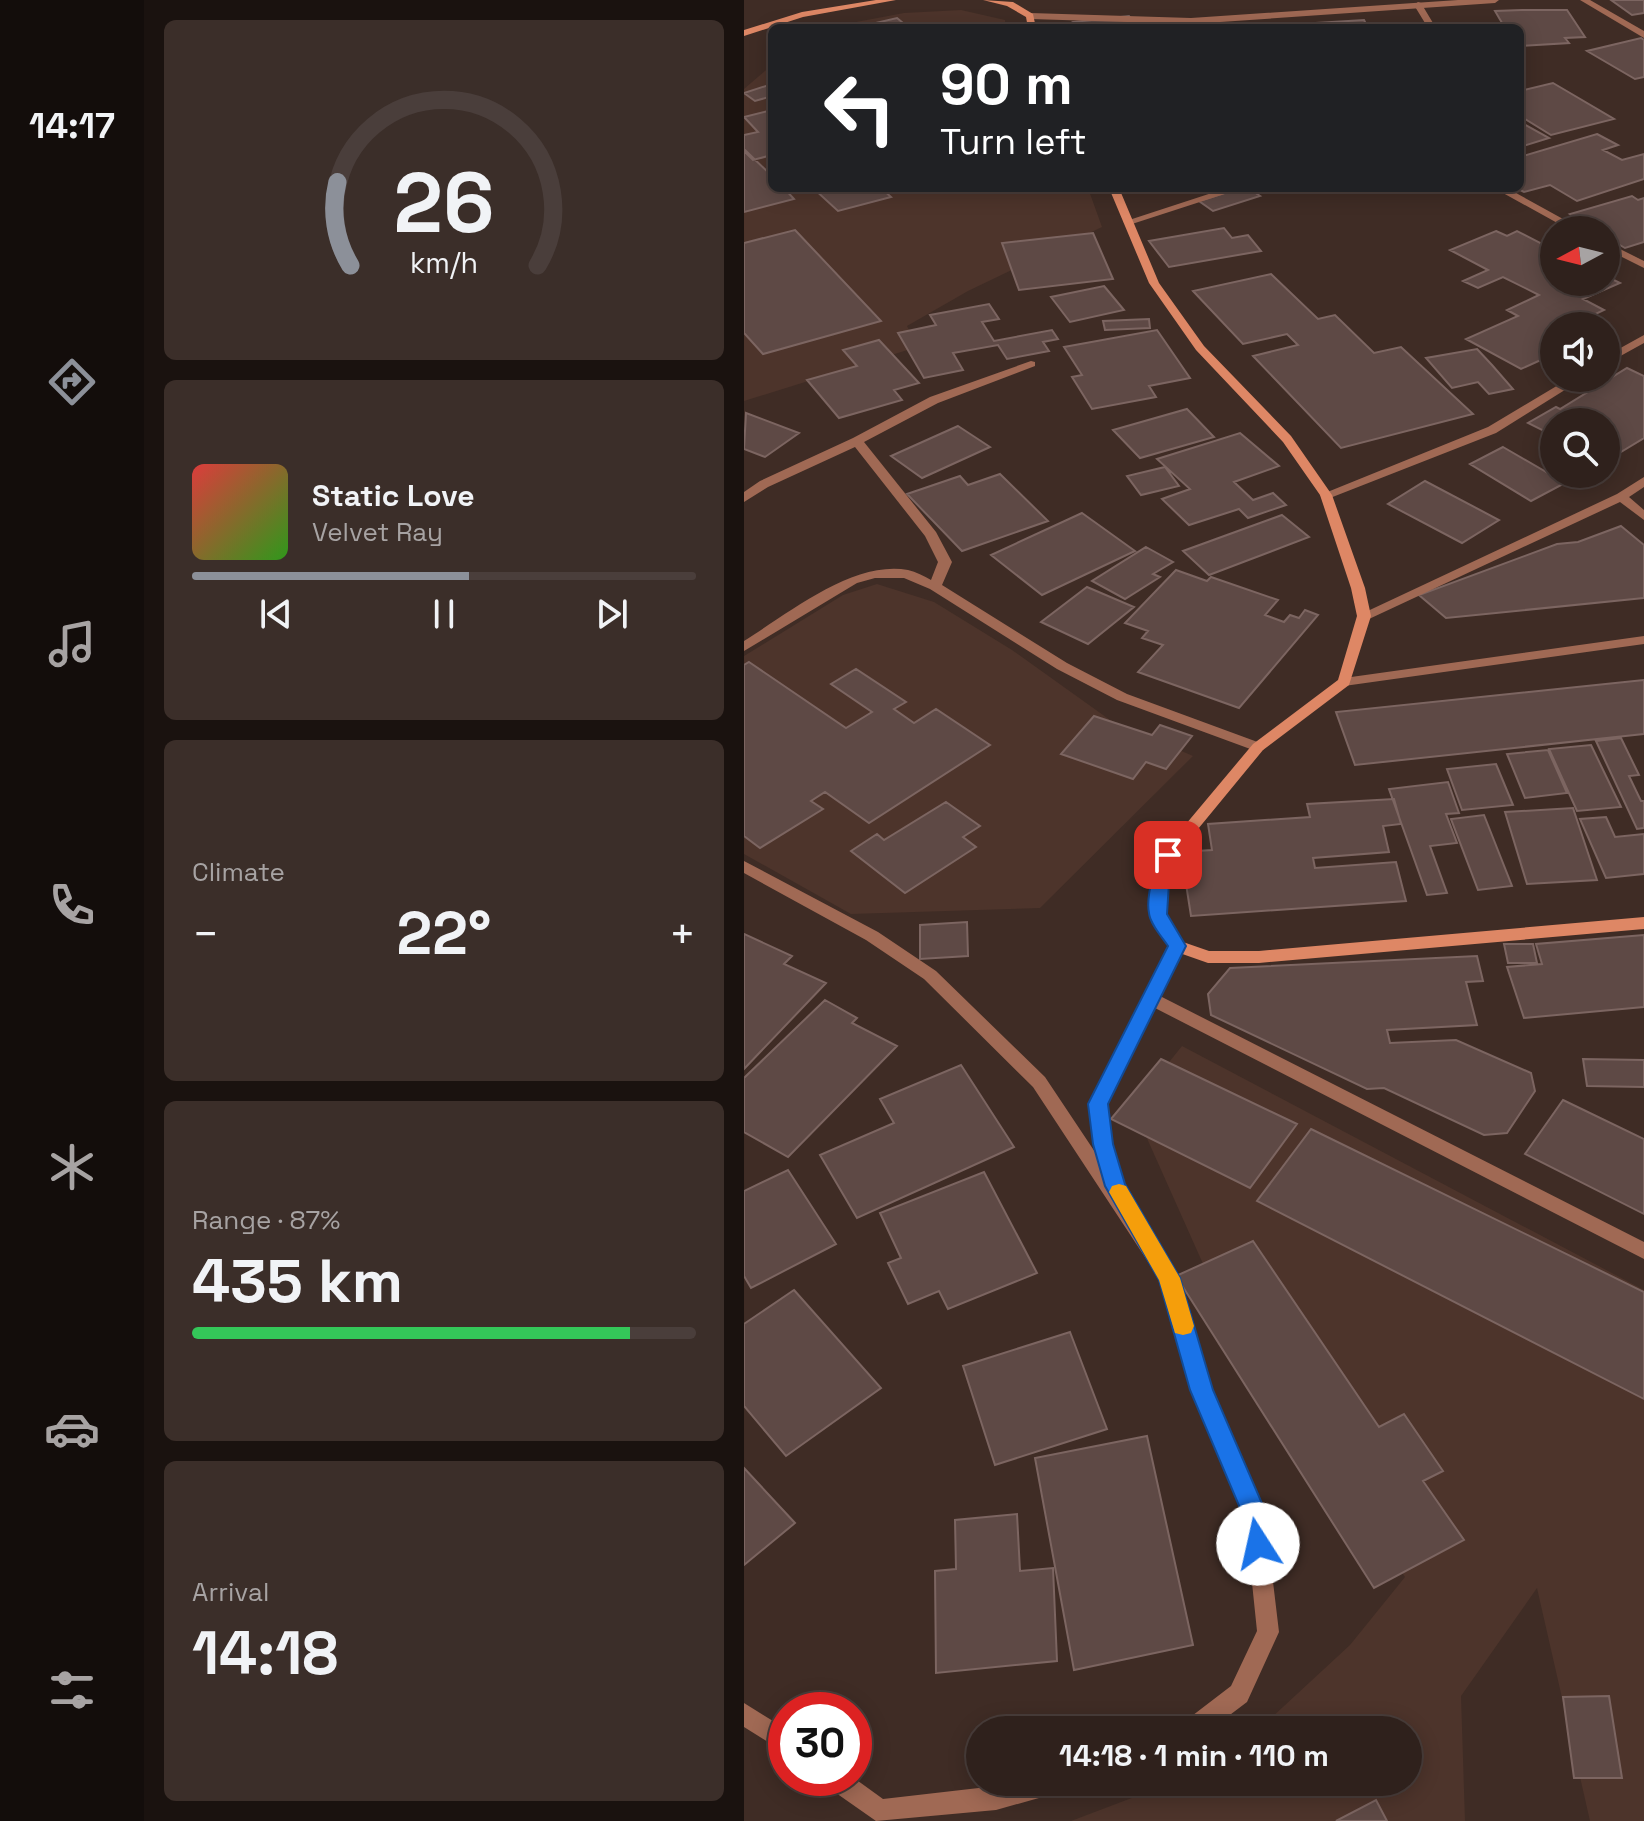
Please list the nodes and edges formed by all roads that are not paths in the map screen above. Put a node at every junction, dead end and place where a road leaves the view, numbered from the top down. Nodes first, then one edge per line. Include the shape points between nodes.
1 (892, 0) edge
2 (987, 0) edge
3 (1495, 0) edge
4 (1584, 0) edge
5 (1418, 5) junction
6 (1030, 16) junction
7 (1191, 21) junction
8 (773, 24) edge
9 (1031, 24) edge
10 (1199, 24) edge
11 (1430, 24) edge
12 (768, 26) edge
13 (744, 33) edge
14 (1644, 35) edge
15 (1116, 192) edge
16 (1225, 192) edge
17 (1507, 192) edge
18 (1552, 216) edge
19 (1128, 222) junction
20 (1620, 252) edge
21 (1644, 265) edge
22 (1644, 338) edge
23 (1620, 353) edge
24 (1031, 364) dead end
25 (1555, 392) edge
26 (857, 441) junction
27 (1644, 481) edge
28 (1326, 495) junction
29 (1621, 497) junction
30 (744, 498) edge
31 (1644, 516) edge
32 (935, 586) junction
33 (1364, 616) junction
34 (1644, 640) edge
35 (744, 647) edge
36 (1344, 682) junction
37 (1258, 747) junction
38 (746, 867) edge
39 (1644, 923) edge
40 (1177, 946) junction
41 (1150, 998) junction
42 (1644, 1251) edge
43 (1169, 1278) junction
44 (744, 1714) edge
45 (1210, 1716) edge
46 (768, 1730) edge
47 (854, 1796) edge
48 (1003, 1796) edge
49 (876, 1816) edge

1 - 8 main road
2 - 6 main road via 1010,4
3 - 5 street
4 - 14 street
5 - 7 street
5 - 11 street
6 - 7 street
6 - 9 main road
7 - 10 street
12 - 13 main road
15 - 19 main road
16 - 19 street
17 - 18 street
19 - 28 main road via 1154,283 1200,348 1287,439
20 - 21 street
22 - 23 street
24 - 26 street via 934,400
25 - 28 street via 1492,430
26 - 30 street
26 - 32 street via 931,535 945,562
27 - 29 street
28 - 33 main road
29 - 31 street
29 - 33 street
32 - 35 street via 906,574 852,580
32 - 37 street via 1122,697
33 - 36 main road
34 - 36 street
36 - 37 main road
37 - 40 main road via 1168,855 1158,914
38 - 43 street via 872,936 930,975 1039,1082
39 - 40 main road via 1259,957 1208,957
40 - 41 street
41 - 42 street
41 - 43 street via 1098,1104 1115,1186
43 - 45 street via 1201,1390 1255,1515 1268,1632 1239,1694
44 - 46 street
47 - 49 street
48 - 49 street

